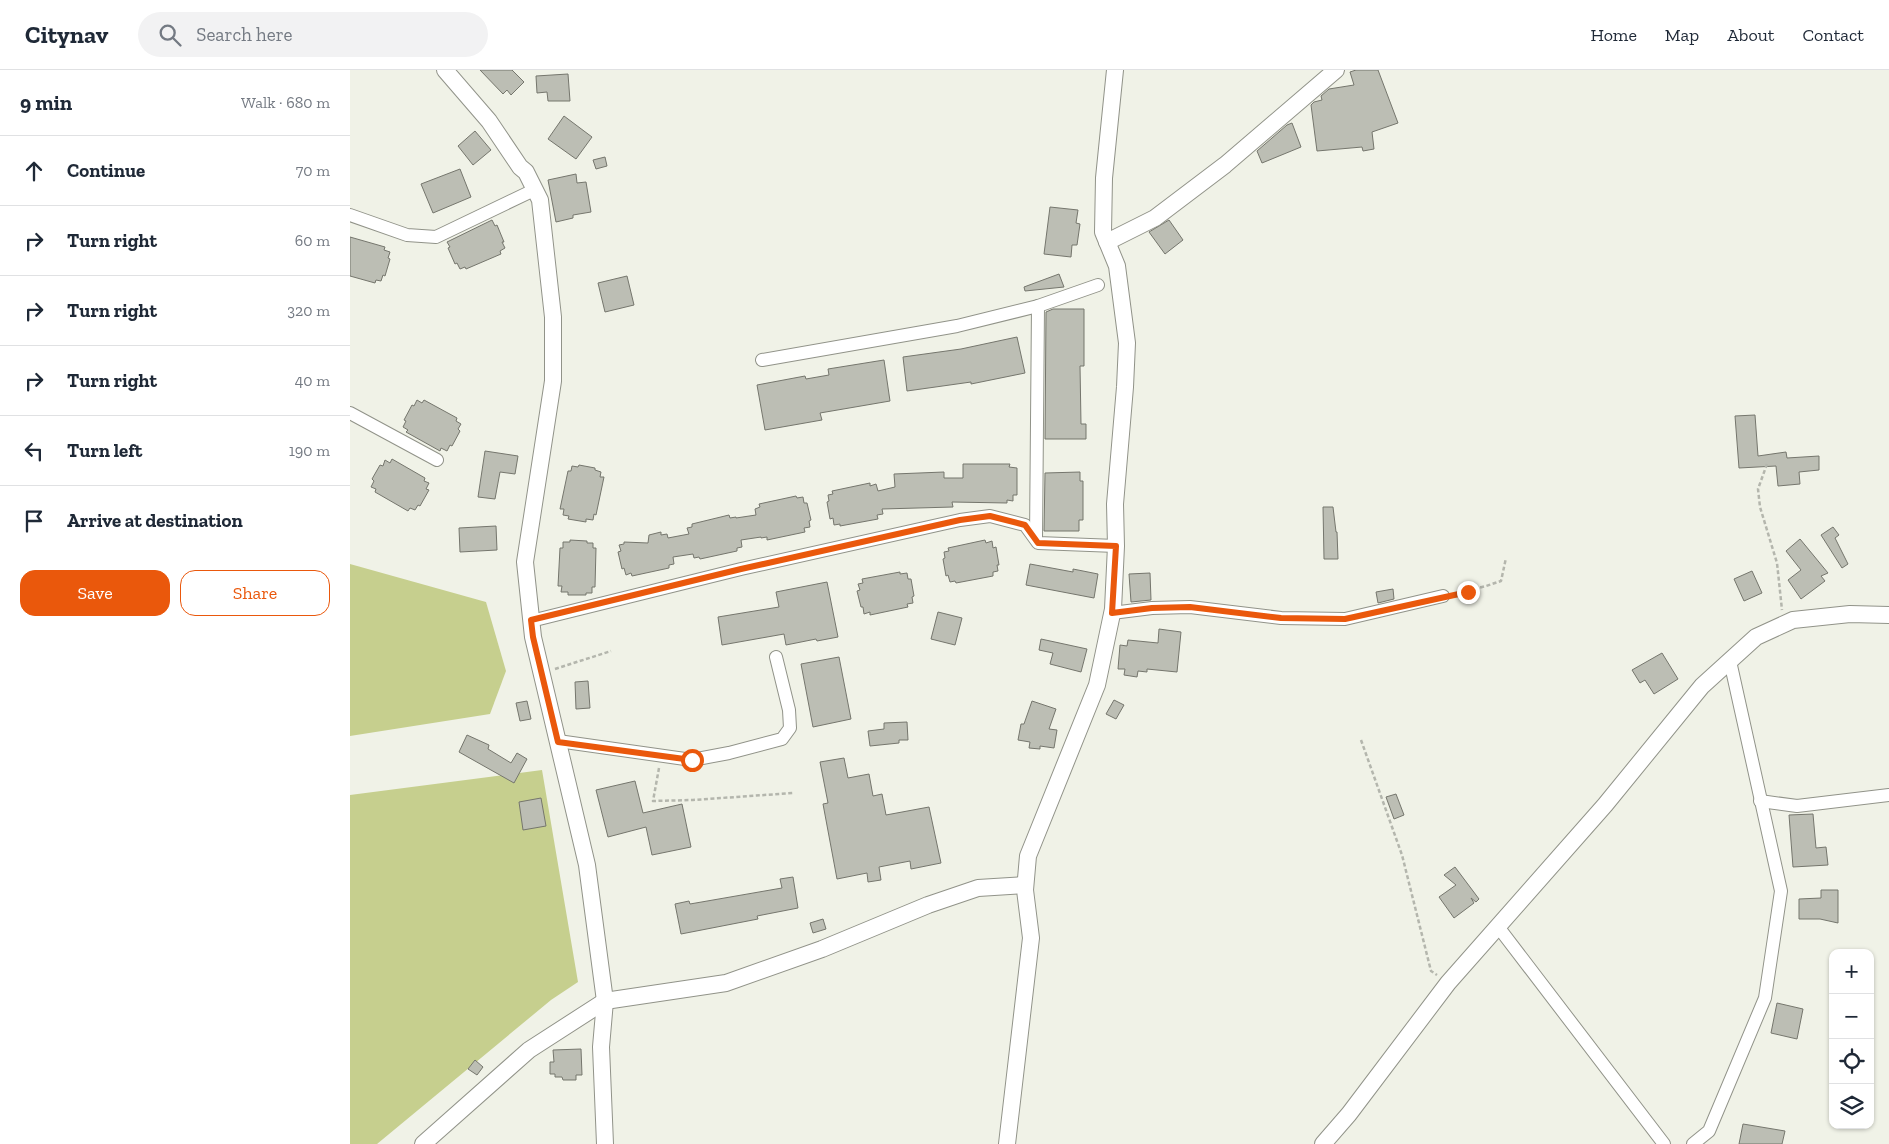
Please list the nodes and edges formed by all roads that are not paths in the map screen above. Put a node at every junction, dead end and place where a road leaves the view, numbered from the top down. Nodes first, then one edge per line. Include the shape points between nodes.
1 (445, 70) edge
2 (1115, 70) edge
3 (1336, 70) edge
4 (534, 190) junction
5 (350, 215) edge
6 (1107, 242) junction
7 (1098, 285) dead end
8 (1038, 306) junction
9 (762, 360) dead end
10 (350, 413) edge
11 (437, 460) dead end
12 (1036, 539) junction
13 (1116, 546) junction
14 (1443, 596) road end
15 (1112, 613) junction
16 (1889, 614) edge
17 (531, 620) junction
18 (776, 657) dead end
19 (1730, 661) junction
20 (558, 742) junction
21 (1889, 795) edge
22 (1760, 801) junction
23 (1025, 885) junction
24 (1498, 928) junction
25 (605, 1001) junction
26 (423, 1144) edge
27 (604, 1144) edge
28 (1007, 1144) edge
29 (1323, 1144) edge
30 (1664, 1144) edge
31 (1693, 1144) edge

1 - 4 street via 489,121 526,172
2 - 6 street via 1104,178 1103,232
3 - 6 street via 1225,165 1155,218
4 - 5 street via 436,237 407,235
4 - 17 street via 540,200 554,317 553,381 525,562
6 - 13 street via 1117,266 1127,343 1115,504
7 - 8 street
8 - 9 street via 957,326
8 - 12 street
10 - 11 street
12 - 13 street via 1038,543
12 - 17 street via 1025,525 990,516 967,519
13 - 15 street
14 - 15 street via 1345,619 1281,618 1190,607
15 - 23 street via 1097,685 1028,856
16 - 19 street via 1793,620 1756,637
17 - 20 street
18 - 20 street via 789,710 790,728 782,739 692,760
19 - 22 street
19 - 24 street via 1702,686 1605,805
20 - 25 street via 588,865
21 - 22 street via 1797,806
22 - 31 street via 1781,891 1765,998 1709,1131
23 - 25 street via 978,888 726,983
23 - 28 street via 1031,938
24 - 29 street via 1448,983
24 - 30 street
25 - 26 street via 529,1050
25 - 27 street via 601,1047

